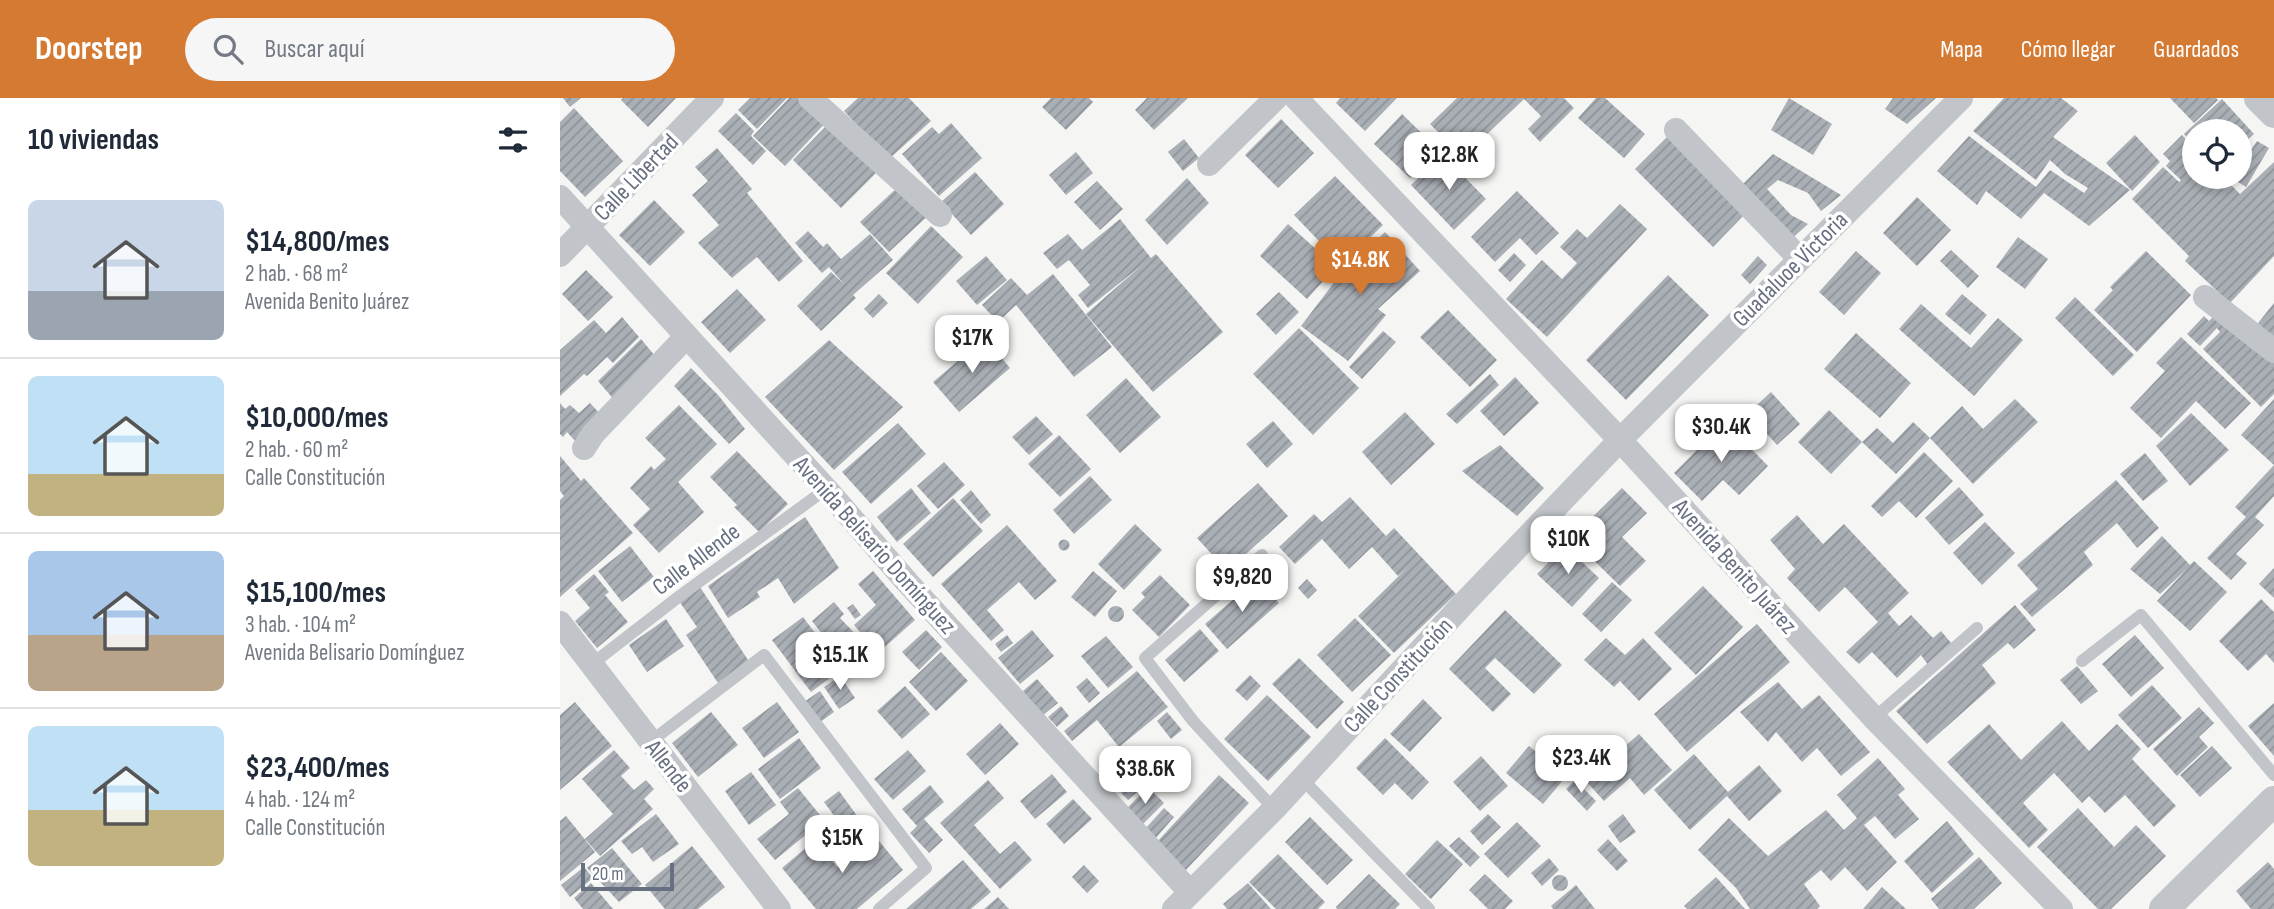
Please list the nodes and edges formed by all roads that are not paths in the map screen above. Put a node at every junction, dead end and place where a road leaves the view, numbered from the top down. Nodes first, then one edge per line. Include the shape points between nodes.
1 (712, 98) edge
2 (810, 98) edge
3 (1276, 98) edge
4 (1296, 98) edge
5 (1961, 98) edge
6 (2259, 98) edge
7 (2274, 113) edge
8 (1676, 130) dead end
9 (1209, 164) dead end
10 (560, 197) edge
11 (940, 215) dead end
12 (587, 227) junction
13 (560, 255) edge
14 (1800, 259) junction
15 (2205, 297) dead end
16 (686, 337) junction
17 (2274, 351) edge
18 (1620, 440) junction
19 (584, 448) dead end
20 (826, 489) junction
21 (1262, 555) dead end
22 (560, 623) edge
23 (1977, 628) dead end
24 (2082, 661) dead end
25 (592, 664) junction
26 (1874, 718) junction
27 (650, 741) junction
28 (2274, 775) edge
29 (1302, 779) junction
30 (2274, 801) edge
31 (1274, 809) junction
32 (1182, 901) edge
33 (779, 909) edge
34 (879, 909) edge
35 (1429, 909) edge
36 (2061, 909) edge
37 (2164, 909) edge

1 - 12 street, Calle Libertad
2 - 11 street
3 - 9 street
4 - 18 street, Avenida Benito Juárez
5 - 14 street, Guadaluoe Victoria
6 - 7 street
8 - 14 street
10 - 12 street, Avenida Belisario Domínguez
12 - 13 street, Calle Libertad
12 - 16 street, Avenida Belisario Domínguez
14 - 18 street, Guadaluoe Victoria
15 - 17 street
16 - 19 street
16 - 20 street, Avenida Belisario Domínguez
18 - 26 street, Avenida Benito Juárez
18 - 29 street, Calle Constitución
20 - 25 lane, Calle Allende
20 - 32 street, Avenida Belisario Domínguez
21 - 31 lane via 1145,658 1193,721
22 - 25 street, Allende
23 - 26 lane
24 - 28 lane via 2141,615
25 - 27 street, Allende
26 - 36 street, Avenida Benito Juárez
27 - 33 street, Allende
27 - 34 lane via 764,655 926,868
29 - 31 street, Calle Constitución
29 - 35 lane
30 - 37 street
31 - 32 street, Calle Constitución

